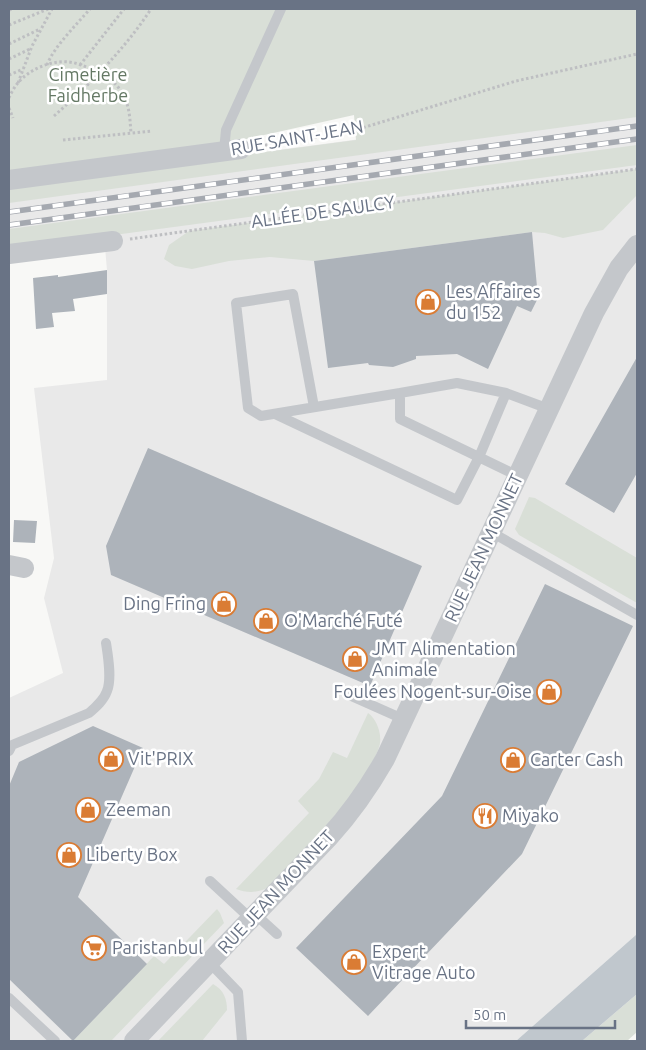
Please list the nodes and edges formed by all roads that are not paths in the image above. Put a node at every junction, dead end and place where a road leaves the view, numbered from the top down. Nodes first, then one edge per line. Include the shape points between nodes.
1 (281, 9) edge
2 (233, 150) joint
3 (9, 180) edge
4 (113, 241) road end
5 (637, 245) edge
6 (9, 254) edge
7 (400, 393) junction
8 (506, 393) junction
9 (314, 407) junction
10 (549, 409) junction
11 (274, 414) junction
12 (479, 457) junction
13 (518, 476) junction
14 (492, 532) junction
15 (637, 615) edge
16 (106, 643) dead end
17 (349, 695) dead end
18 (403, 719) junction
19 (9, 751) edge
20 (210, 880) dead end
21 (253, 916) junction
22 (277, 934) dead end
23 (210, 963) junction
24 (9, 998) edge
25 (55, 1041) edge
26 (134, 1041) edge
27 (242, 1041) edge

1 - 2 lane via 226,130
2 - 3 street, RUE SAINT-JEAN
4 - 6 street
5 - 10 street, RUE JEAN MONNET via 619,268
7 - 8 lane via 457,383
7 - 9 lane
7 - 12 lane via 400,419
8 - 10 lane
8 - 12 lane
9 - 11 lane
9 - 11 lane via 293,294 236,303 248,408 261,416
10 - 13 street, RUE JEAN MONNET
11 - 12 lane via 457,500
12 - 13 lane
13 - 14 street, RUE JEAN MONNET
14 - 15 lane
14 - 18 street, RUE JEAN MONNET
16 - 19 lane via 110,673 108,691 99,703 89,713 12,745
17 - 18 lane
18 - 21 street, RUE JEAN MONNET via 385,759 361,798 329,837
20 - 21 lane
21 - 22 lane
21 - 23 street, RUE JEAN MONNET
23 - 26 street, RUE JEAN MONNET
23 - 27 lane via 238,992
24 - 25 lane

